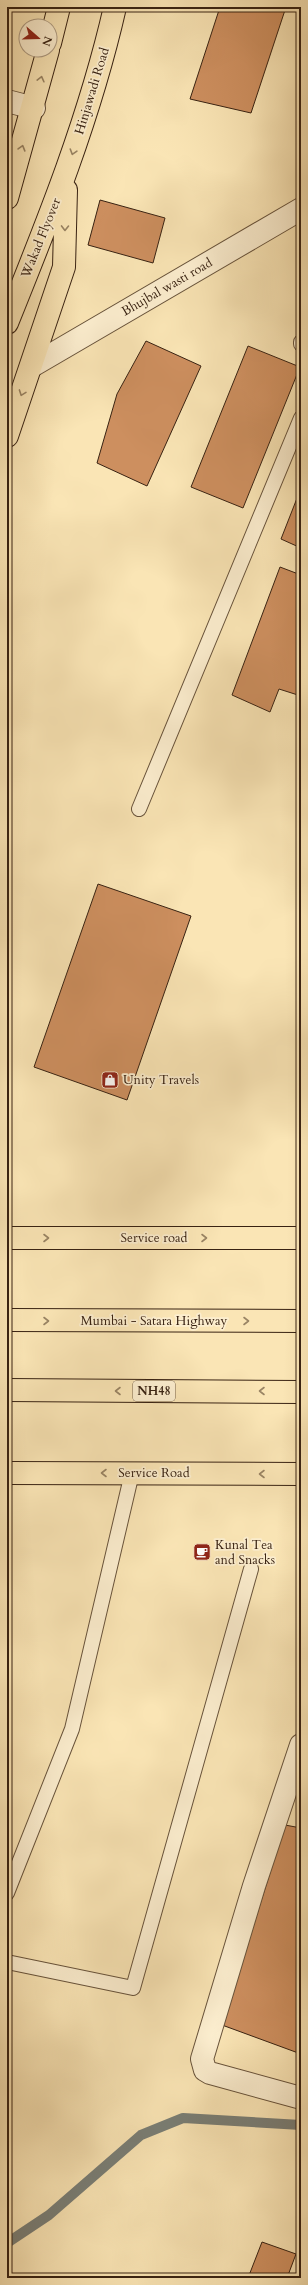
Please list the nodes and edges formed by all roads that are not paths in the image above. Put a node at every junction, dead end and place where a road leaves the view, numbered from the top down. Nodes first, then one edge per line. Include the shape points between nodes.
1 (59, 7) edge
2 (115, 7) edge
3 (56, 18) edge
4 (46, 58) edge
5 (7, 101) edge
6 (34, 108) junction
7 (66, 175) junction
8 (7, 198) edge
9 (301, 209) edge
10 (7, 323) edge
11 (32, 366) junction
12 (301, 418) edge
13 (7, 436) edge
14 (139, 810) dead end
15 (7, 1238) edge
16 (301, 1238) edge
17 (7, 1320) edge
18 (301, 1321) edge
19 (7, 1390) edge
20 (301, 1392) edge
21 (7, 1472) edge
22 (132, 1473) junction
23 (301, 1474) edge
24 (251, 1569) dead end
25 (301, 1745) edge
26 (7, 1893) edge
27 (7, 1962) edge
28 (301, 2098) edge

1 - 3 main road
2 -> 7 main road, Hinjawadi Road via 106,47
6 -> 4 main road
5 - 6 street
8 -> 6 main road
7 - 10 main road, Wakad Flyover
7 -> 11 main road via 64,267
9 - 11 street, Bhujbal wasti road
11 -> 13 main road
12 - 14 lane
15 -> 16 main road, Service road
17 -> 18 main road, Mumbai - Satara Highway
20 -> 19 main road, NH48
22 -> 21 main road, Service Road
23 -> 22 main road, Service Road
22 - 26 lane via 72,1729
24 - 27 lane via 133,1988
25 - 28 street via 254,1886 202,2059 203,2066 210,2073

